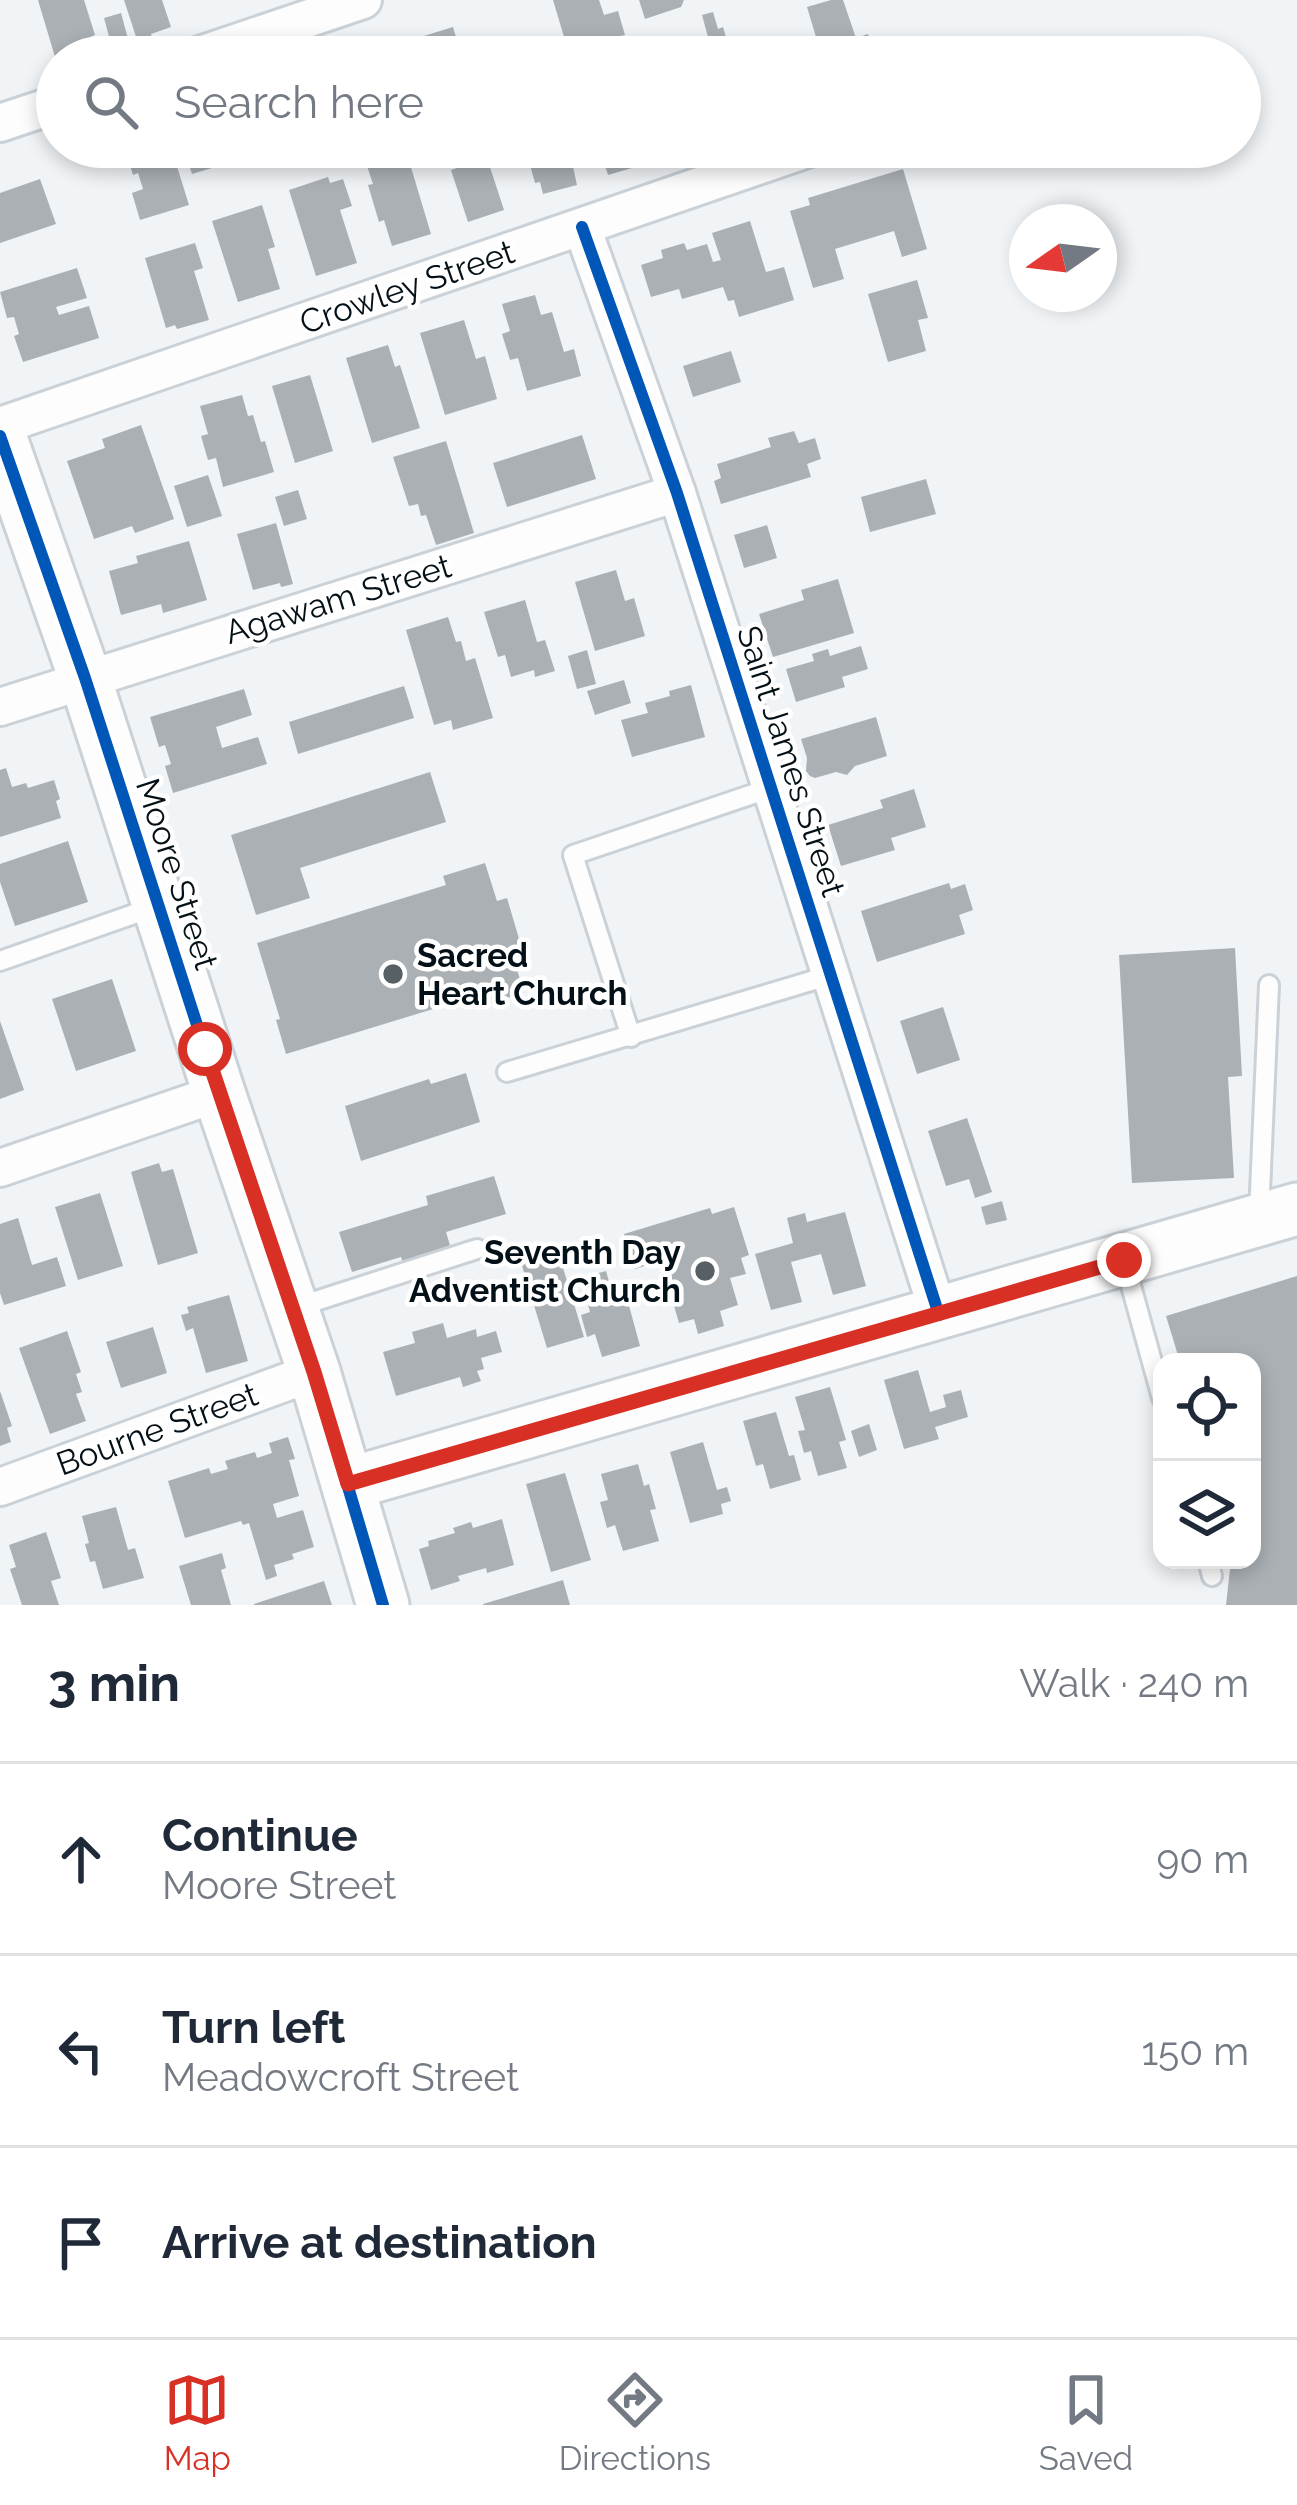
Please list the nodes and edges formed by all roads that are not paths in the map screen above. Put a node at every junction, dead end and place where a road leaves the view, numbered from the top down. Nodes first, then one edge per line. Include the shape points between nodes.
1 (363, 0) edge
2 (256, 36) edge
3 (36, 111) edge
4 (0, 123) edge
5 (752, 168) edge
6 (582, 227) junction
7 (0, 426) edge
8 (0, 436) edge
9 (677, 493) junction
10 (85, 678) junction
11 (0, 707) edge
12 (771, 788) junction
13 (158, 905) junction
14 (0, 961) edge
15 (831, 975) junction
16 (1269, 985) dead end
17 (631, 1037) junction
18 (507, 1072) dead end
19 (219, 1093) junction
20 (0, 1168) edge
21 (1278, 1214) edge
22 (477, 1249) dead end
23 (1124, 1260) junction
24 (292, 1309) junction
25 (939, 1315) junction
26 (1153, 1365) edge
27 (314, 1372) junction
28 (348, 1484) junction
29 (0, 1487) edge
30 (383, 1605) edge

1 - 2 street
3 - 4 street
5 - 6 street, Crowley Street
6 - 7 street, Crowley Street
6 - 9 street, Saint James Street
8 - 10 street, Moore Street
9 - 10 street, Agawam Street
9 - 12 street, Saint James Street
10 - 11 street, Agawam Street
10 - 13 street, Moore Street
12 - 15 street, Saint James Street
12 - 17 lane via 573,856
13 - 14 lane
13 - 19 street, Moore Street
15 - 17 lane
15 - 25 street, Saint James Street
16 - 21 lane
17 - 18 lane
19 - 20 street
19 - 24 street, Moore Street
21 - 23 street
22 - 24 lane
23 - 25 street
23 - 26 lane
24 - 27 street, Moore Street
25 - 28 street
27 - 28 street, Moore Street
27 - 29 street, Bourne Street
28 - 30 street, Moore Street

